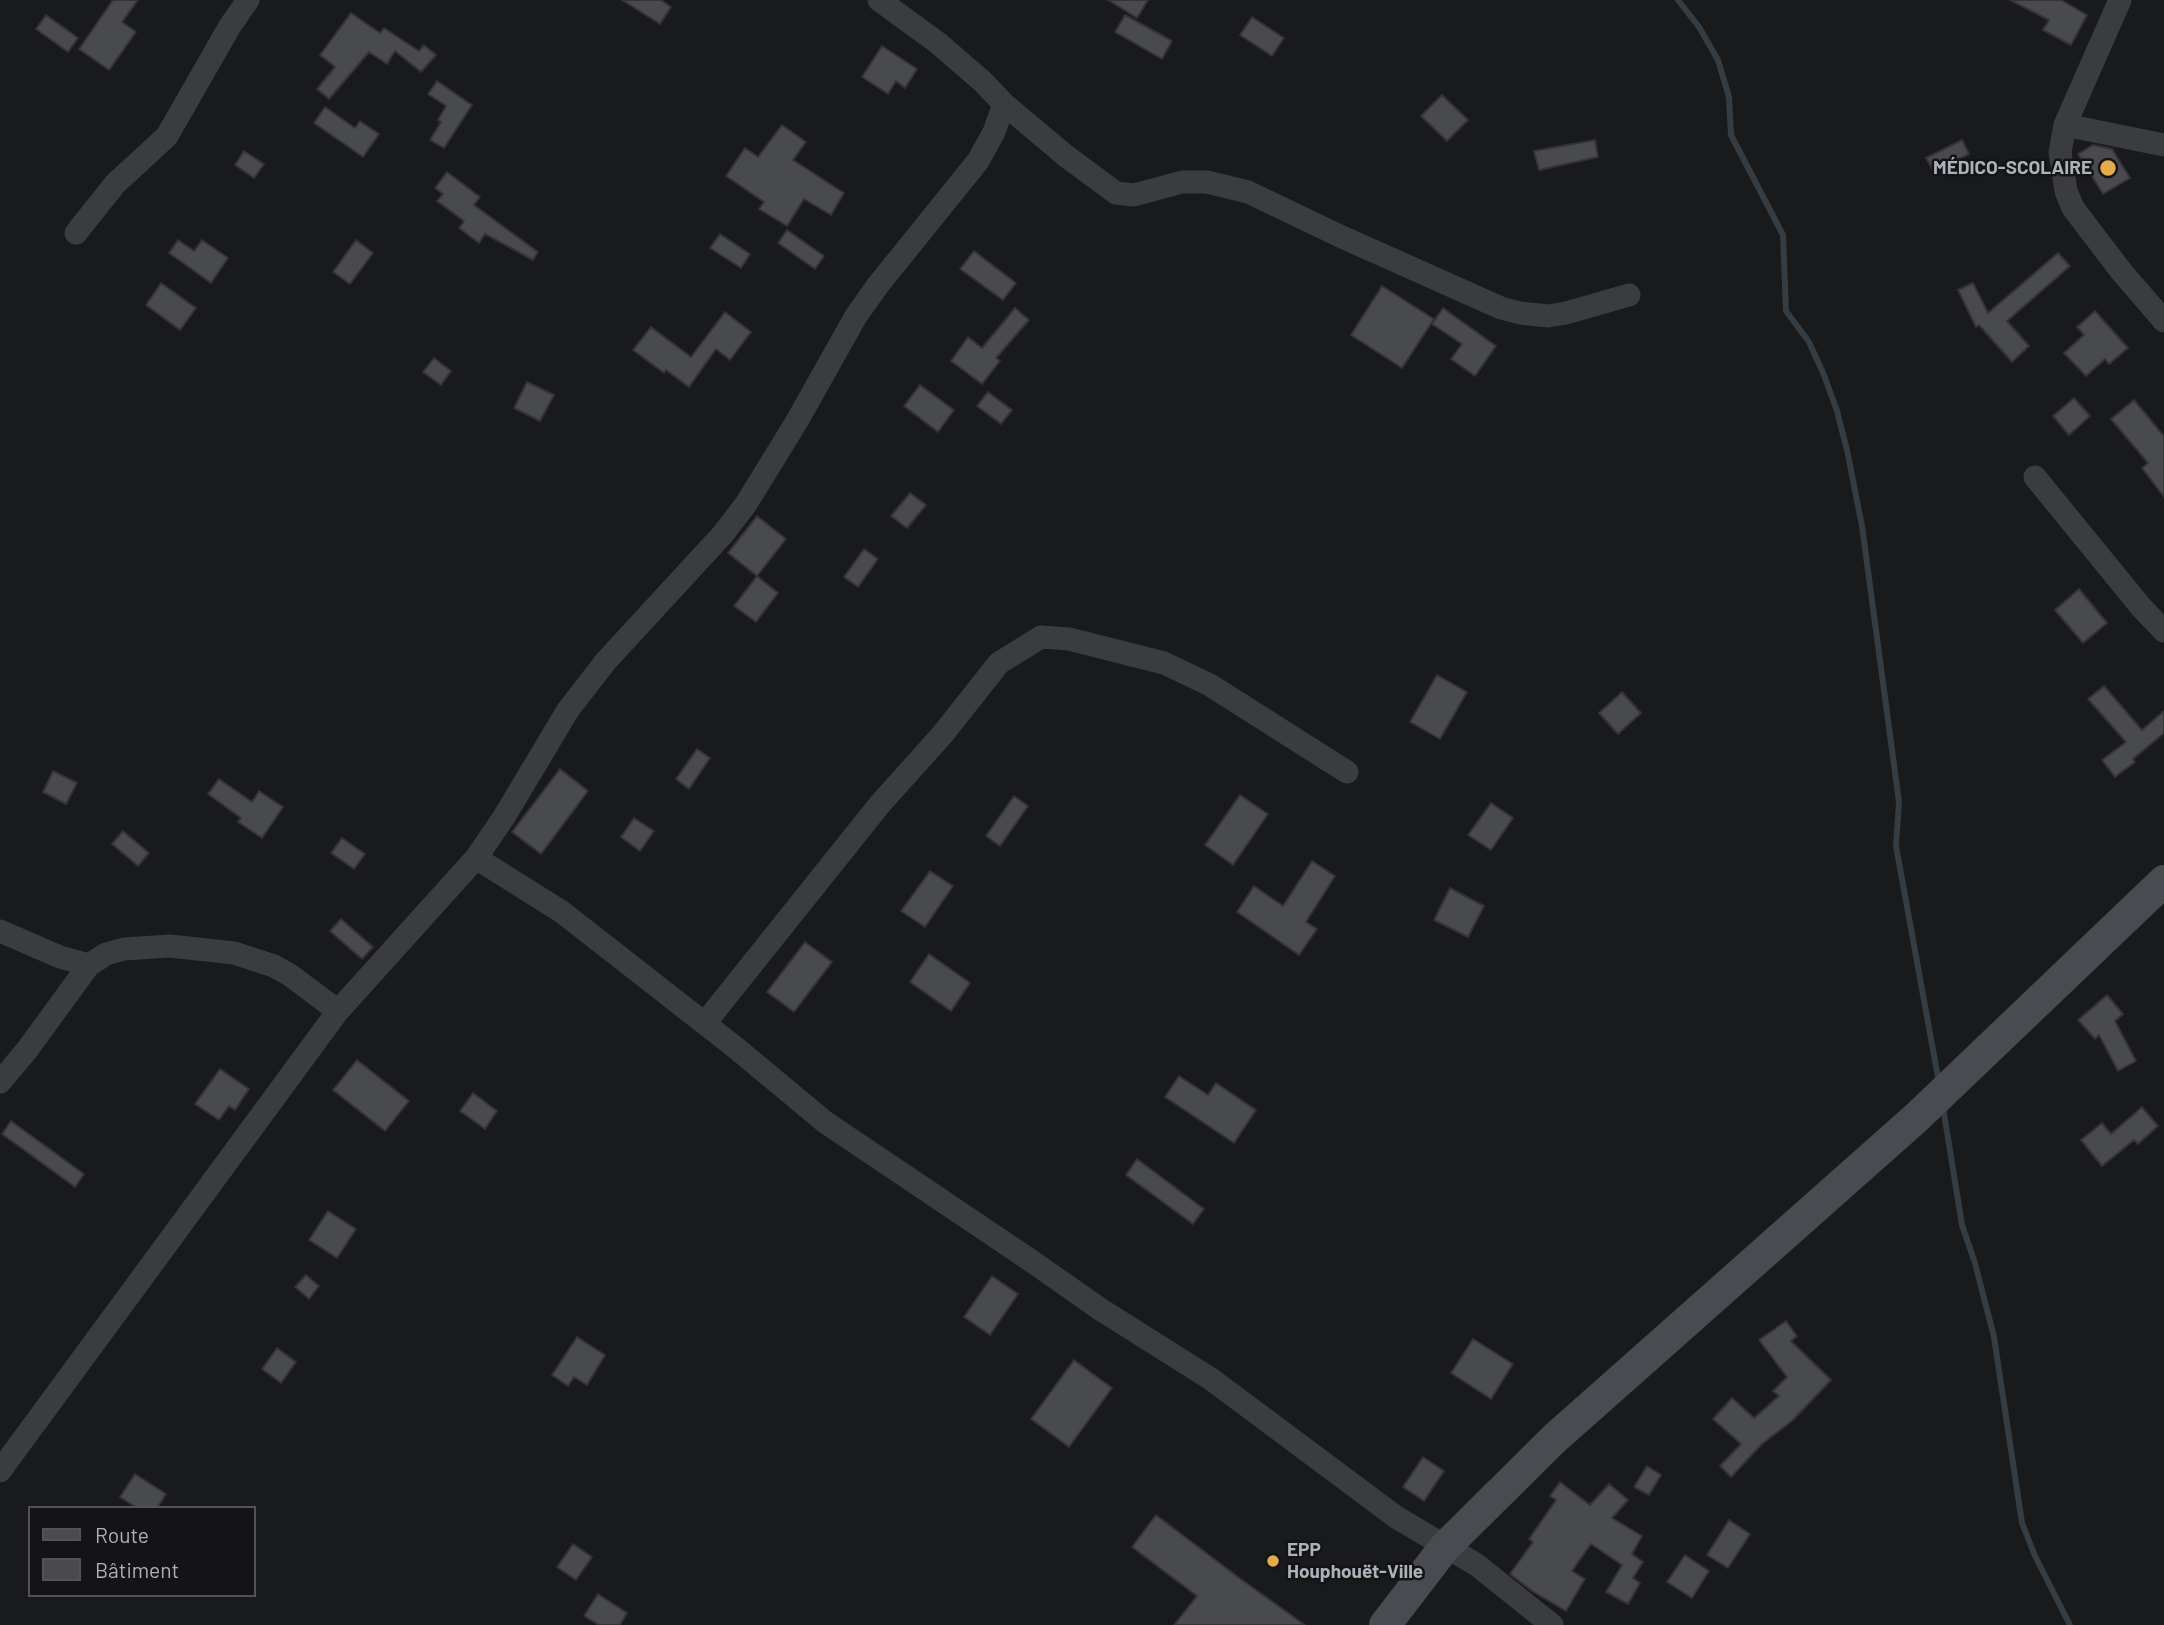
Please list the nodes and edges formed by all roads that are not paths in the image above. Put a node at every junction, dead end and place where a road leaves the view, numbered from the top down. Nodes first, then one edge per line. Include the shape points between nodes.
1 (248, 0) edge
2 (879, 0) edge
3 (2120, 0) edge
4 (1004, 104) junction
5 (2065, 124) junction
6 (2164, 145) edge
7 (76, 233) dead end
8 (1629, 295) dead end
9 (2164, 321) edge
10 (2035, 477) dead end
11 (2164, 631) edge
12 (1347, 772) dead end
13 (476, 858) junction
14 (2164, 881) edge
15 (0, 931) edge
16 (89, 965) junction
17 (338, 1011) junction
18 (705, 1023) junction
19 (0, 1082) edge
20 (0, 1471) edge
21 (1444, 1548) junction
22 (1385, 1625) edge
23 (1552, 1625) edge

1 - 7 street via 167,136 115,184
2 - 4 street via 938,43
3 - 5 street
4 - 8 street via 1116,192 1134,195 1182,182 1207,182 1248,192 1520,313 1548,316
4 - 13 street via 978,161 856,316 746,504 568,710
5 - 6 street
5 - 9 street via 2060,152 2073,208
10 - 11 street
12 - 18 street via 1210,685 1164,663 1069,639 1041,638 999,663 981,683
13 - 17 street
13 - 18 street via 562,912
14 - 21 street via 1916,1118 1554,1439
15 - 16 street
16 - 17 street via 106,954 147,946 234,953 290,975
16 - 19 street
17 - 20 street
18 - 21 street via 825,1122 1211,1379
21 - 22 street
21 - 23 street via 1477,1565

